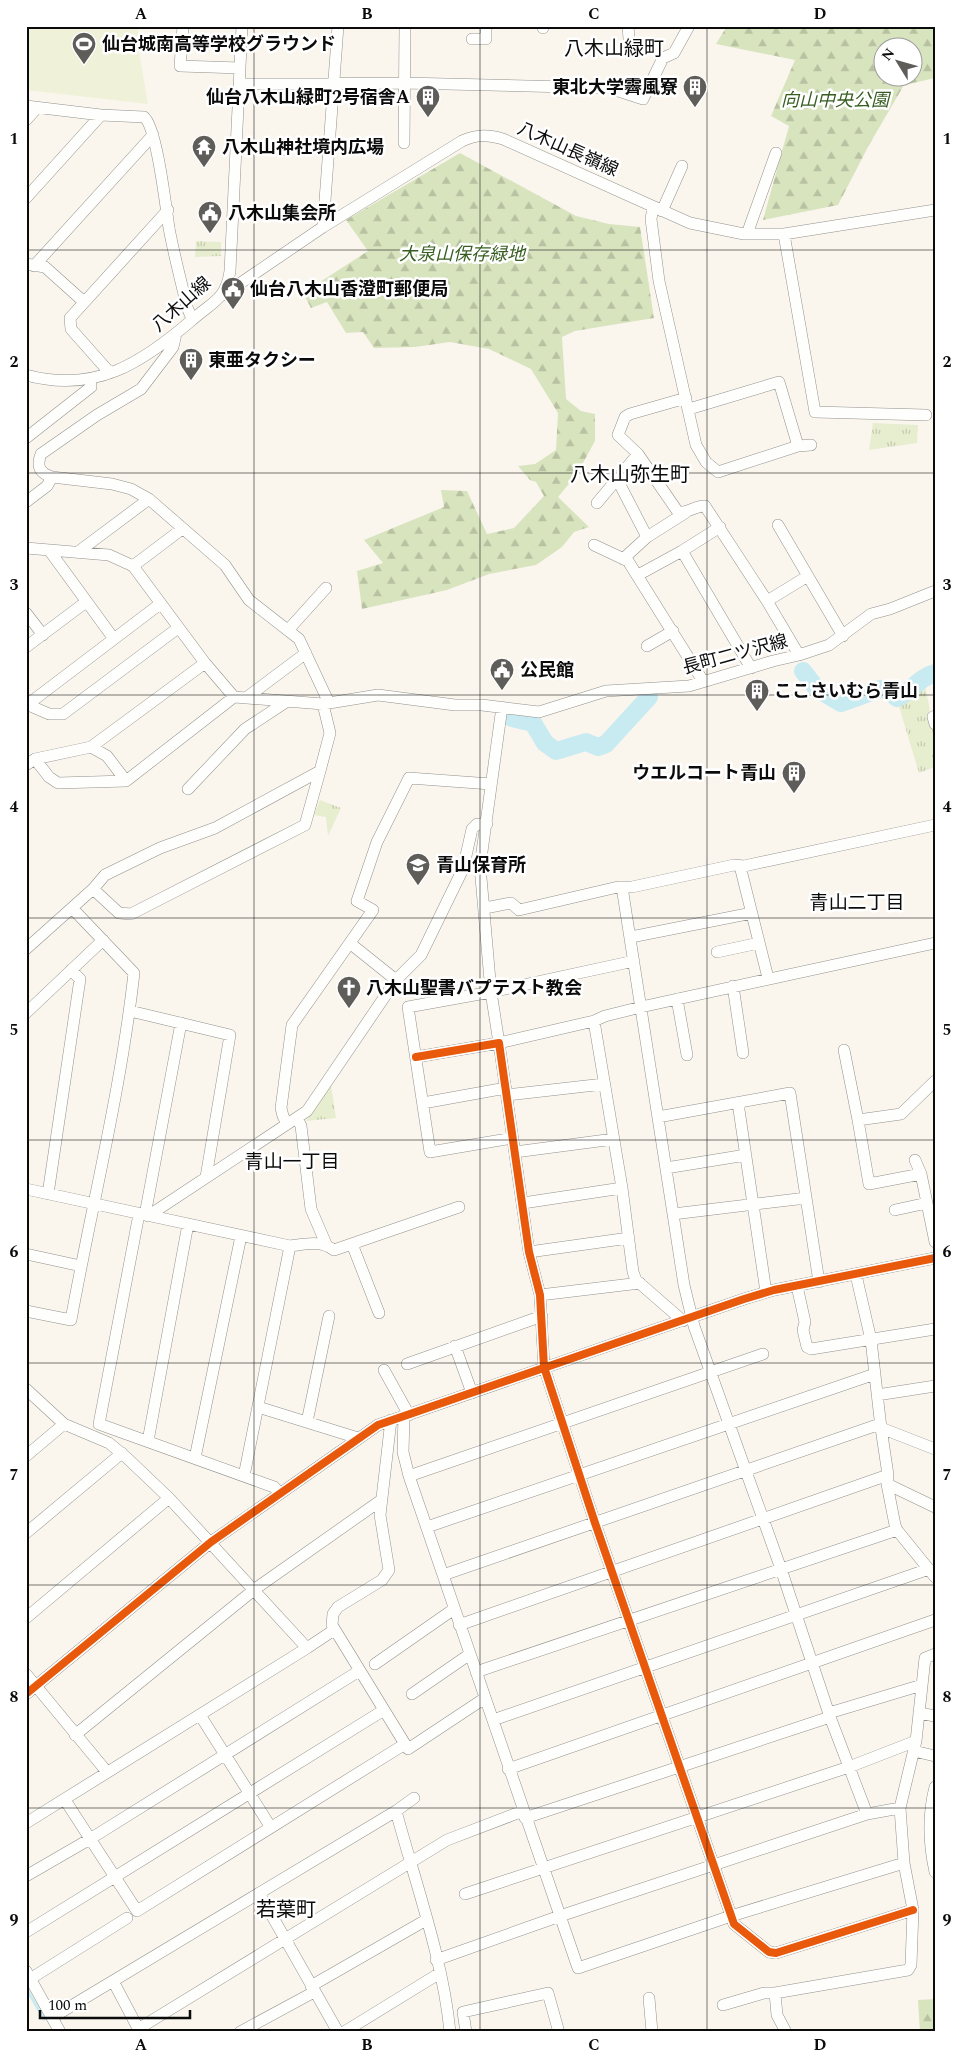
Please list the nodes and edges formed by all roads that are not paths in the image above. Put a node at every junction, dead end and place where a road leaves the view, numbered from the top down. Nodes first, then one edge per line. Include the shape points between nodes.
1 (183, 26) edge
2 (242, 26) edge
3 (338, 26) edge
4 (405, 26) edge
5 (486, 26) edge
6 (628, 26) edge
7 (689, 26) edge
8 (472, 39) dead end
9 (630, 51) dead end
10 (240, 68) junction
11 (334, 83) junction
12 (404, 83) junction
13 (239, 84) junction
14 (32, 107) edge
15 (101, 115) junction
16 (26, 120) edge
17 (153, 135) junction
18 (404, 143) dead end
19 (236, 147) junction
20 (286, 150) dead end
21 (776, 153) dead end
22 (682, 166) dead end
23 (26, 198) edge
24 (658, 209) junction
25 (168, 210) junction
26 (935, 210) edge
27 (323, 228) junction
28 (747, 234) junction
29 (784, 234) junction
30 (30, 265) edge
31 (223, 295) junction
32 (84, 302) junction
33 (192, 319) junction
34 (176, 334) junction
35 (110, 373) junction
36 (26, 375) edge
37 (90, 379) junction
38 (686, 398) junction
39 (689, 409) junction
40 (926, 415) dead end
41 (26, 438) edge
42 (810, 445) dead end
43 (798, 446) junction
44 (638, 454) junction
45 (52, 477) junction
46 (617, 479) junction
47 (149, 499) junction
48 (598, 502) dead end
49 (26, 504) edge
50 (26, 511) edge
51 (684, 513) junction
52 (778, 525) dead end
53 (720, 527) junction
54 (182, 529) junction
55 (647, 537) junction
56 (594, 545) dead end
57 (26, 548) edge
58 (49, 550) junction
59 (682, 551) junction
60 (78, 552) junction
61 (622, 559) junction
62 (133, 566) junction
63 (638, 575) junction
64 (808, 576) junction
65 (326, 588) dead end
66 (935, 591) edge
67 (767, 601) junction
68 (86, 602) junction
69 (160, 604) junction
70 (26, 613) edge
71 (178, 628) junction
72 (289, 629) junction
73 (673, 631) junction
74 (43, 635) junction
75 (843, 636) junction
76 (114, 639) junction
77 (647, 646) dead end
78 (26, 647) edge
79 (306, 653) junction
80 (799, 655) junction
81 (205, 662) junction
82 (751, 668) junction
83 (703, 681) junction
84 (234, 697) junction
85 (246, 698) junction
86 (286, 702) junction
87 (326, 703) junction
88 (27, 705) edge
89 (502, 707) junction
90 (935, 716) edge
91 (935, 724) edge
92 (91, 747) junction
93 (31, 762) edge
94 (320, 771) junction
95 (126, 781) junction
96 (491, 784) junction
97 (188, 789) dead end
98 (487, 824) junction
99 (935, 825) edge
100 (740, 866) junction
101 (622, 887) junction
102 (93, 889) junction
103 (72, 908) junction
104 (485, 908) junction
105 (752, 913) junction
106 (631, 936) junction
107 (103, 940) junction
108 (759, 943) junction
109 (935, 943) edge
110 (351, 944) junction
111 (26, 949) edge
112 (717, 952) dead end
113 (634, 961) junction
114 (71, 970) junction
115 (768, 978) junction
116 (396, 980) junction
117 (734, 986) junction
118 (491, 992) junction
119 (677, 999) junction
120 (640, 1007) junction
121 (130, 1011) junction
122 (26, 1013) edge
123 (594, 1021) junction
124 (181, 1023) junction
125 (499, 1043) junction
126 (844, 1050) dead end
127 (743, 1053) dead end
128 (687, 1055) dead end
129 (416, 1057) junction
130 (935, 1082) edge
131 (604, 1084) junction
132 (507, 1092) junction
133 (423, 1103) junction
134 (738, 1103) junction
135 (658, 1117) junction
136 (858, 1120) junction
137 (292, 1121) junction
138 (513, 1138) junction
139 (614, 1139) junction
140 (515, 1152) junction
141 (746, 1155) junction
142 (915, 1160) dead end
143 (666, 1168) junction
144 (921, 1174) junction
145 (206, 1177) junction
146 (622, 1188) junction
147 (26, 1189) edge
148 (48, 1194) junction
149 (806, 1198) junction
150 (522, 1202) junction
151 (927, 1203) junction
152 (94, 1204) junction
153 (752, 1205) junction
154 (459, 1207) dead end
155 (895, 1210) dead end
156 (673, 1214) junction
157 (144, 1215) junction
158 (188, 1224) junction
159 (241, 1236) junction
160 (628, 1238) junction
161 (935, 1242) edge
162 (326, 1244) junction
163 (352, 1244) junction
164 (290, 1246) junction
165 (529, 1252) junction
166 (26, 1254) edge
167 (935, 1258) edge
168 (81, 1266) junction
169 (856, 1275) junction
170 (819, 1282) junction
171 (640, 1284) junction
172 (797, 1286) junction
173 (766, 1292) junction
174 (540, 1295) junction
175 (26, 1311) edge
176 (379, 1313) dead end
177 (329, 1316) dead end
178 (542, 1316) junction
179 (688, 1319) junction
180 (935, 1329) edge
181 (871, 1340) junction
182 (455, 1346) junction
183 (762, 1354) dead end
184 (407, 1364) dead end
185 (544, 1367) junction
186 (384, 1370) dead end
187 (711, 1370) junction
188 (875, 1374) junction
189 (935, 1386) edge
190 (26, 1389) edge
191 (472, 1393) junction
192 (877, 1395) junction
193 (258, 1407) junction
194 (407, 1416) junction
195 (391, 1420) junction
196 (307, 1422) junction
197 (561, 1422) junction
198 (729, 1422) junction
199 (64, 1424) junction
200 (881, 1426) junction
201 (358, 1438) junction
202 (148, 1442) junction
203 (935, 1449) edge
204 (122, 1453) junction
205 (26, 1456) edge
206 (194, 1458) junction
207 (746, 1470) junction
208 (579, 1474) junction
209 (244, 1476) junction
210 (409, 1476) junction
211 (888, 1480) junction
212 (280, 1493) junction
213 (169, 1498) junction
214 (380, 1501) junction
215 (935, 1507) edge
216 (763, 1520) junction
217 (595, 1523) junction
218 (427, 1527) junction
219 (897, 1530) junction
220 (26, 1534) edge
221 (211, 1542) junction
222 (781, 1569) junction
223 (612, 1571) junction
224 (932, 1573) edge
225 (443, 1575) junction
226 (255, 1589) junction
227 (454, 1609) junction
228 (796, 1615) junction
229 (26, 1618) edge
230 (935, 1620) edge
231 (630, 1622) junction
232 (459, 1625) junction
233 (334, 1630) junction
234 (307, 1648) junction
235 (470, 1654) junction
236 (935, 1654) edge
237 (812, 1662) junction
238 (375, 1664) dead end
239 (645, 1668) junction
240 (359, 1671) junction
241 (476, 1672) junction
242 (26, 1674) edge
243 (922, 1685) junction
244 (31, 1690) edge
245 (412, 1694) dead end
246 (485, 1698) junction
247 (384, 1710) junction
248 (919, 1713) junction
249 (200, 1715) junction
250 (829, 1715) junction
251 (661, 1716) junction
252 (935, 1716) edge
253 (493, 1720) junction
254 (75, 1735) junction
255 (405, 1744) junction
256 (915, 1746) junction
257 (226, 1755) junction
258 (935, 1756) edge
259 (680, 1767) junction
260 (849, 1767) junction
261 (508, 1769) junction
262 (107, 1772) junction
263 (935, 1787) edge
264 (248, 1793) junction
265 (414, 1798) dead end
266 (64, 1800) junction
267 (900, 1808) junction
268 (396, 1811) junction
269 (524, 1814) junction
270 (868, 1814) junction
271 (697, 1817) junction
272 (26, 1823) edge
273 (270, 1826) junction
274 (90, 1840) junction
275 (904, 1862) junction
276 (410, 1864) junction
277 (714, 1865) junction
278 (542, 1868) junction
279 (935, 1872) edge
280 (26, 1876) edge
281 (115, 1876) junction
282 (259, 1894) junction
283 (465, 1894) dead end
284 (913, 1910) junction
285 (560, 1916) junction
286 (731, 1916) junction
287 (127, 1918) dead end
288 (426, 1920) junction
289 (26, 1932) edge
290 (286, 1940) junction
291 (436, 1960) junction
292 (440, 1973) junction
293 (28, 1975) edge
294 (113, 1981) junction
295 (312, 1989) junction
296 (775, 1993) junction
297 (649, 1998) dead end
298 (723, 2005) dead end
299 (53, 2018) junction
300 (558, 2029) dead end
301 (139, 2030) edge
302 (60, 2032) edge
303 (240, 2032) edge
304 (338, 2032) edge
305 (344, 2032) edge
306 (450, 2032) edge
307 (466, 2032) edge
308 (652, 2032) edge
309 (786, 2032) edge

1 - 10 street via 180,66
2 - 10 street, 八木山線
3 - 11 street
4 - 12 street
5 - 8 street via 486,39
6 - 9 street
7 - 12 street via 674,53 663,58 643,98 609,88
10 - 13 street, 八木山線
11 - 12 street
11 - 13 street
11 - 27 street
12 - 18 street
13 - 19 street, 八木山線
14 - 15 street
14 - 16 street
15 - 17 street via 144,116
15 - 23 street
17 - 25 street
17 - 30 street
19 - 20 street
19 - 31 street, 八木山線 via 230,271
21 - 28 street
22 - 24 street
24 - 27 street, 八木山長嶺線 via 504,139 487,135 462,141
24 - 28 street, 八木山長嶺線 via 690,223
24 - 38 street via 651,218 658,281
25 - 32 street
25 - 33 street via 169,228
26 - 29 street, 八木山長嶺線
27 - 31 street, 八木山長嶺線
28 - 29 street, 八木山長嶺線
29 - 40 street via 815,412
30 - 32 street via 46,267
31 - 33 street, 八木山線
32 - 35 street via 70,318 71,329
33 - 34 street, 八木山線
34 - 35 street, 八木山線 via 135,363
34 - 45 street via 173,347 141,389 41,454 39,469
35 - 37 street, 八木山線
36 - 37 street, 八木山線 via 54,381
37 - 41 street via 91,387
38 - 39 street
38 - 44 street via 625,417 618,435
39 - 43 street via 696,445 706,462 718,472
39 - 43 street via 779,382
42 - 43 street
44 - 46 street
44 - 51 street via 678,512
45 - 47 street via 112,484 131,489
45 - 49 street
46 - 48 street
46 - 55 street
47 - 54 street
47 - 60 street
49 - 50 street via 29,509
51 - 53 street via 699,505 705,506
51 - 55 street
52 - 64 street
53 - 59 street
53 - 67 street
54 - 62 street
54 - 72 street via 225,564 249,600
55 - 61 street
56 - 61 street
57 - 58 street
58 - 60 street
58 - 68 street
59 - 63 street
59 - 82 street
60 - 62 street via 109,555
61 - 63 street via 628,561
62 - 69 street
63 - 73 street
64 - 67 street
64 - 75 street
65 - 72 street
66 - 75 street, 長町二ツ沢線 via 890,610 871,614
67 - 80 street
68 - 74 street
68 - 76 street
69 - 71 street
69 - 76 street
70 - 74 street
71 - 81 street
71 - 88 street via 63,714 49,714
72 - 79 street
73 - 77 street
73 - 83 street
74 - 78 street
75 - 80 street, 長町二ツ沢線 via 829,645
76 - 88 street
79 - 85 street
79 - 87 street
80 - 82 street, 長町二ツ沢線
81 - 84 street
81 - 92 street
82 - 83 street, 長町二ツ沢線
83 - 89 street, 長町二ツ沢線 via 689,686 606,691 539,712
84 - 85 street, 長町二ツ沢線
84 - 95 street
85 - 86 street, 長町二ツ沢線
86 - 87 street, 長町二ツ沢線
86 - 97 street via 245,729
87 - 89 street, 長町二ツ沢線 via 378,695 454,705
87 - 94 street via 330,733
89 - 96 street
90 - 91 street
92 - 93 street
92 - 95 street via 107,756
93 - 95 street via 58,783
94 - 102 street via 216,828 160,848 105,875
94 - 102 street via 305,825 131,914 119,913
96 - 98 street
96 - 110 street via 409,778 377,842 357,901 373,910
98 - 104 street via 480,866
98 - 116 street via 477,824 472,829 463,869 421,955
99 - 100 street
100 - 101 street
100 - 105 street
101 - 104 street via 519,910 511,903
101 - 106 street
102 - 103 street
103 - 107 street
103 - 111 street
104 - 118 street
105 - 106 street
105 - 108 street
106 - 113 street
107 - 114 street
107 - 121 street via 134,973
108 - 112 street
108 - 115 street
109 - 115 street
110 - 116 street
110 - 137 street via 292,1025 281,1108 283,1116
113 - 118 street
113 - 120 street
114 - 122 street
114 - 148 street via 80,979
115 - 117 street
116 - 137 street via 307,1111
117 - 119 street
117 - 127 street
118 - 125 street
118 - 129 street via 408,1007
119 - 120 street
119 - 128 street
120 - 123 street
120 - 135 street
121 - 124 street
121 - 152 street
123 - 125 street
123 - 131 street
124 - 145 street via 230,1035
124 - 157 street
125 - 129 street
125 - 132 street
126 - 136 street
129 - 133 street
130 - 136 street via 900,1114
131 - 132 street
131 - 139 street
132 - 133 street
132 - 138 street
133 - 138 street via 430,1152
134 - 135 street
134 - 141 street
134 - 149 street via 790,1094
135 - 143 street
136 - 144 street via 869,1184
137 - 145 street
137 - 162 street via 301,1126 311,1210
138 - 140 street
139 - 140 street
139 - 146 street
140 - 150 street
141 - 143 street
141 - 153 street
142 - 144 street
143 - 156 street
144 - 151 street
145 - 157 street
146 - 150 street
146 - 160 street
147 - 148 street
148 - 152 street
149 - 153 street
149 - 170 street
150 - 165 street
151 - 155 street
151 - 161 street
152 - 157 street
152 - 168 street
153 - 156 street
153 - 173 street
154 - 163 street
156 - 179 street
157 - 158 street
157 - 202 street via 99,1424
158 - 159 street
158 - 202 street
159 - 164 street
159 - 206 street
160 - 165 street
160 - 171 street via 633,1272
162 - 163 street via 334,1250
162 - 164 street
163 - 176 street
164 - 193 street
165 - 174 street
166 - 168 street
167 - 169 street
168 - 175 street via 71,1320
169 - 170 street
169 - 181 street
170 - 172 street
171 - 174 street
171 - 179 street
172 - 173 street
172 - 181 street via 807,1347
173 - 179 street
174 - 178 street
177 - 196 street
178 - 182 street
178 - 185 street
179 - 185 street
179 - 187 street
180 - 181 street
181 - 188 street
182 - 184 street
182 - 191 street
183 - 187 street
185 - 191 street
185 - 197 street
186 - 194 street
187 - 197 street
187 - 198 street
188 - 192 street
188 - 198 street
189 - 192 street
190 - 199 street
191 - 194 street
192 - 200 street
193 - 196 street
193 - 209 street
194 - 195 street
194 - 210 street via 403,1452
195 - 201 street
195 - 214 street
196 - 201 street
197 - 208 street
197 - 210 street
198 - 207 street
198 - 208 street
199 - 204 street via 109,1443
199 - 205 street
200 - 203 street
200 - 207 street
200 - 211 street
201 - 212 street
202 - 206 street
204 - 213 street
204 - 220 street
206 - 209 street
207 - 216 street
207 - 217 street
208 - 217 street
208 - 218 street
209 - 212 street via 274,1487
210 - 218 street
211 - 215 street
211 - 216 street
211 - 219 street
212 - 221 street
213 - 221 street
213 - 229 street
214 - 226 street
214 - 233 street via 389,1570 382,1580 338,1607 333,1614
216 - 222 street
216 - 223 street
217 - 223 street
217 - 225 street
218 - 225 street
219 - 222 street
219 - 224 street
221 - 226 street
221 - 244 street
222 - 228 street
222 - 231 street
223 - 231 street
223 - 232 street
224 - 228 street
225 - 227 street
226 - 234 street
226 - 254 street
227 - 232 street
227 - 238 street
228 - 237 street
228 - 239 street
230 - 237 street
231 - 239 street
231 - 241 street
232 - 235 street
233 - 234 street
233 - 240 street
234 - 249 street
235 - 241 street
235 - 245 street
236 - 243 street via 925,1658
237 - 250 street
237 - 251 street
239 - 251 street
239 - 253 street
240 - 247 street
240 - 257 street
241 - 246 street
242 - 244 street
243 - 248 street
243 - 250 street
244 - 254 street
246 - 253 street
246 - 255 street via 408,1749
247 - 255 street
247 - 264 street
248 - 252 street
248 - 256 street
249 - 257 street
249 - 262 street
250 - 259 street
250 - 260 street
251 - 259 street
251 - 261 street
253 - 261 street
254 - 262 street
255 - 273 street
256 - 258 street
256 - 260 street
256 - 267 street
257 - 264 street
257 - 274 street
259 - 269 street
259 - 271 street
260 - 270 street
260 - 271 street
261 - 269 street
262 - 266 street
263 - 279 street via 930,1818 931,1856
264 - 273 street
264 - 281 street
265 - 268 street
266 - 272 street
266 - 274 street
267 - 270 street
267 - 275 street
268 - 276 street
268 - 282 street
269 - 276 street via 447,1840
269 - 278 street
270 - 277 street
271 - 277 street
271 - 278 street
273 - 281 street via 137,1911
274 - 280 street
274 - 281 street
275 - 284 street
275 - 286 street
276 - 288 street
276 - 290 street
277 - 285 street
277 - 286 street
278 - 283 street
278 - 285 street
281 - 289 street
282 - 290 street
282 - 294 street
284 - 286 street via 776,1953 769,1952 734,1924
284 - 296 street via 911,1965 908,1970
285 - 286 street via 578,1968
285 - 291 street
287 - 293 street
288 - 291 street
288 - 295 street
290 - 295 street
290 - 301 street
291 - 292 street
292 - 305 street
292 - 306 street
293 - 299 street
294 - 299 street
294 - 301 street
295 - 303 street
295 - 304 street
296 - 298 street
296 - 309 street via 777,2015
297 - 308 street
299 - 302 street
300 - 307 street via 548,1993 463,2012

